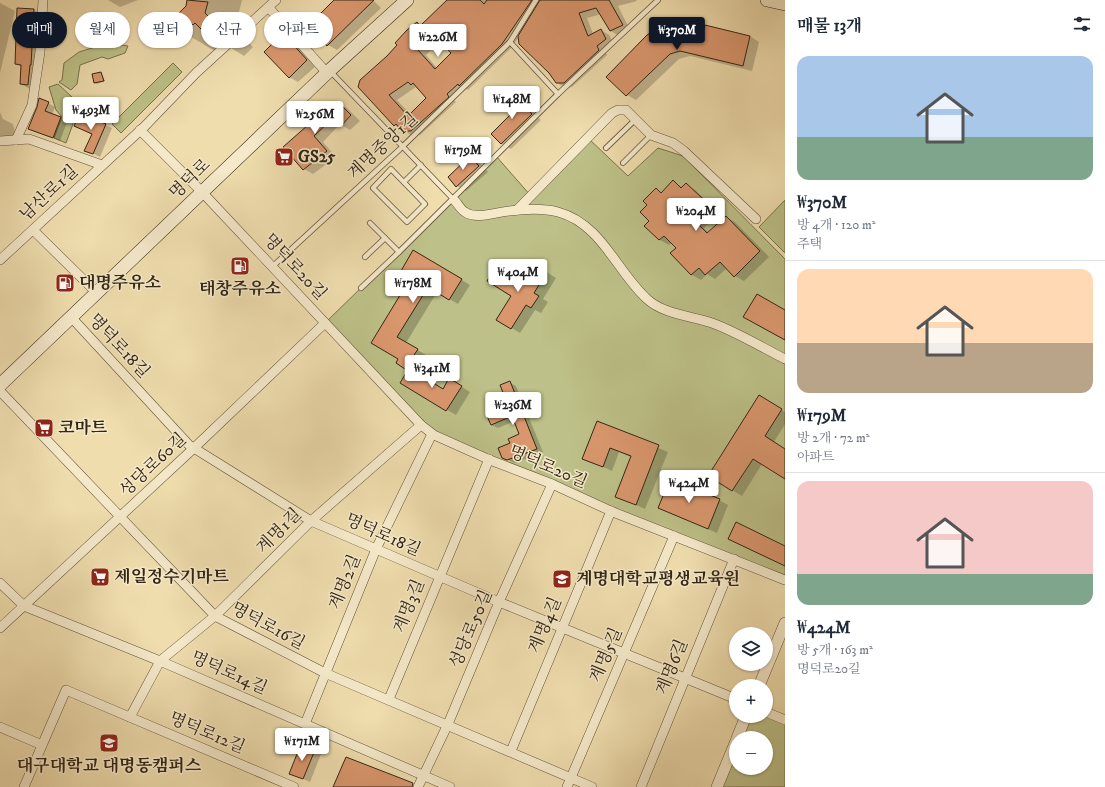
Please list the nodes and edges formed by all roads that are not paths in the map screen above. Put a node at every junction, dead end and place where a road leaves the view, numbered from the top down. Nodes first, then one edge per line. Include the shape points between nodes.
1 (43, 0) edge
2 (276, 0) edge
3 (407, 0) edge
4 (536, 0) edge
5 (658, 0) edge
6 (767, 0) edge
7 (785, 4) edge
8 (269, 8) junction
9 (510, 42) junction
10 (328, 72) junction
11 (558, 94) junction
12 (636, 119) junction
13 (140, 130) junction
14 (651, 135) junction
15 (16, 140) junction
16 (0, 141) edge
17 (403, 145) junction
18 (606, 148) dead end
19 (623, 163) dead end
20 (102, 165) junction
21 (421, 165) junction
22 (404, 182) junction
23 (202, 192) junction
24 (454, 200) junction
25 (517, 210) junction
26 (756, 219) dead end
27 (370, 223) dead end
28 (33, 230) junction
29 (385, 238) junction
30 (399, 252) junction
31 (365, 256) dead end
32 (0, 260) edge
33 (272, 267) junction
34 (361, 288) dead end
35 (97, 293) junction
36 (71, 318) junction
37 (325, 323) junction
38 (785, 359) edge
39 (0, 386) edge
40 (0, 391) edge
41 (421, 425) junction
42 (432, 434) junction
43 (194, 448) junction
44 (489, 459) junction
45 (552, 484) junction
46 (611, 511) junction
47 (120, 517) junction
48 (311, 521) junction
49 (674, 536) junction
50 (376, 549) junction
51 (734, 559) junction
52 (439, 576) junction
53 (785, 580) edge
54 (0, 582) edge
55 (499, 602) junction
56 (24, 606) junction
57 (215, 616) junction
58 (785, 623) edge
59 (561, 627) junction
60 (0, 628) edge
61 (624, 654) junction
62 (160, 661) junction
63 (325, 673) junction
64 (684, 679) junction
65 (762, 679) edge
66 (729, 696) edge
67 (389, 699) junction
68 (773, 715) edge
69 (130, 717) junction
70 (785, 720) edge
71 (305, 724) junction
72 (448, 724) junction
73 (0, 727) edge
74 (42, 745) junction
75 (511, 751) junction
76 (729, 758) edge
77 (423, 776) junction
78 (569, 783) edge
79 (24, 787) edge
80 (294, 787) edge
81 (418, 787) edge
82 (450, 787) edge
83 (592, 787) edge
84 (641, 787) edge
85 (717, 787) edge

1 - 15 street via 40,52 32,105
2 - 8 street, 남산로1길
3 - 10 main road, 명덕로
4 - 9 lane, 계명중앙1길
5 - 11 lane
6 - 7 main road
8 - 10 street
8 - 13 street, 남산로1길 via 196,73
9 - 11 lane
9 - 17 lane, 계명중앙1길
10 - 17 lane
10 - 23 main road, 명덕로
11 - 24 lane
12 - 14 street
12 - 18 lane
12 - 25 street via 626,110 612,113
13 - 20 street, 남산로1길
13 - 23 street, 명덕로20길
14 - 19 lane
14 - 26 street via 673,143 684,151
15 - 16 street, 남산로1길
15 - 20 street, 남산로1길 via 29,139
17 - 21 lane
17 - 33 lane, 계명중앙1길
20 - 28 street, 남산로1길
21 - 22 lane
21 - 24 lane
22 - 22 lane via 425,204 406,222 373,188 392,169
23 - 33 street, 명덕로20길
23 - 35 main road, 명덕로
24 - 25 street via 465,213 476,216
24 - 30 lane
25 - 38 street via 538,209 558,212 581,222 596,234 632,285 648,301 665,310 724,328
27 - 29 lane
28 - 32 street, 남산로1길
28 - 35 street
29 - 30 lane
29 - 31 lane
30 - 34 lane
33 - 37 street, 명덕로20길
35 - 36 main road, 명덕로
36 - 39 main road, 명덕로
36 - 43 street, 명덕로18길
37 - 41 street, 명덕로20길
37 - 43 street, 성당로60길
40 - 47 street, 명덕로16길
41 - 42 street, 명덕로20길
41 - 48 street, 계명1길
42 - 44 street, 명덕로20길
42 - 50 street, 계명2길
43 - 47 street, 성당로60길
43 - 48 street, 명덕로18길
44 - 45 street, 명덕로20길
44 - 52 street, 계명3길
45 - 46 street, 명덕로20길
45 - 55 street, 성당로50길
46 - 49 street, 명덕로20길
46 - 59 street, 계명4길
47 - 56 street, 성당로60길
47 - 57 street, 명덕로16길
48 - 50 street, 명덕로18길
48 - 57 street, 계명1길
49 - 51 street, 명덕로20길
49 - 61 street, 계명5길
50 - 52 street, 명덕로18길
50 - 63 street, 계명2길
51 - 53 street, 명덕로20길
51 - 64 street, 계명6길
52 - 55 street, 명덕로18길
52 - 67 street, 계명3길
54 - 56 street, 명덕로14길
55 - 59 street, 명덕로18길
55 - 72 street, 성당로50길
56 - 60 street, 성당로60길
56 - 62 street, 명덕로14길
57 - 62 street, 계명1길
57 - 63 street, 명덕로16길
58 - 65 street
59 - 61 street, 명덕로18길
59 - 75 street, 계명4길
61 - 64 street, 명덕로18길
61 - 78 street, 계명5길
62 - 69 street
62 - 71 street, 명덕로14길
63 - 67 street, 명덕로16길
63 - 71 street, 계명2길
64 - 66 street, 명덕로18길
64 - 84 street, 계명6길
67 - 72 street, 명덕로16길
68 - 70 street
69 - 74 street, 명덕로12길 via 66,690
69 - 80 street, 명덕로12길
71 - 77 street, 명덕로14길
72 - 75 street, 명덕로16길
72 - 77 street, 성당로50길
73 - 74 street
74 - 79 street
75 - 78 street, 명덕로16길
76 - 85 street
77 - 81 street, 성당로50길
77 - 82 street, 명덕로14길
78 - 83 street, 명덕로16길

